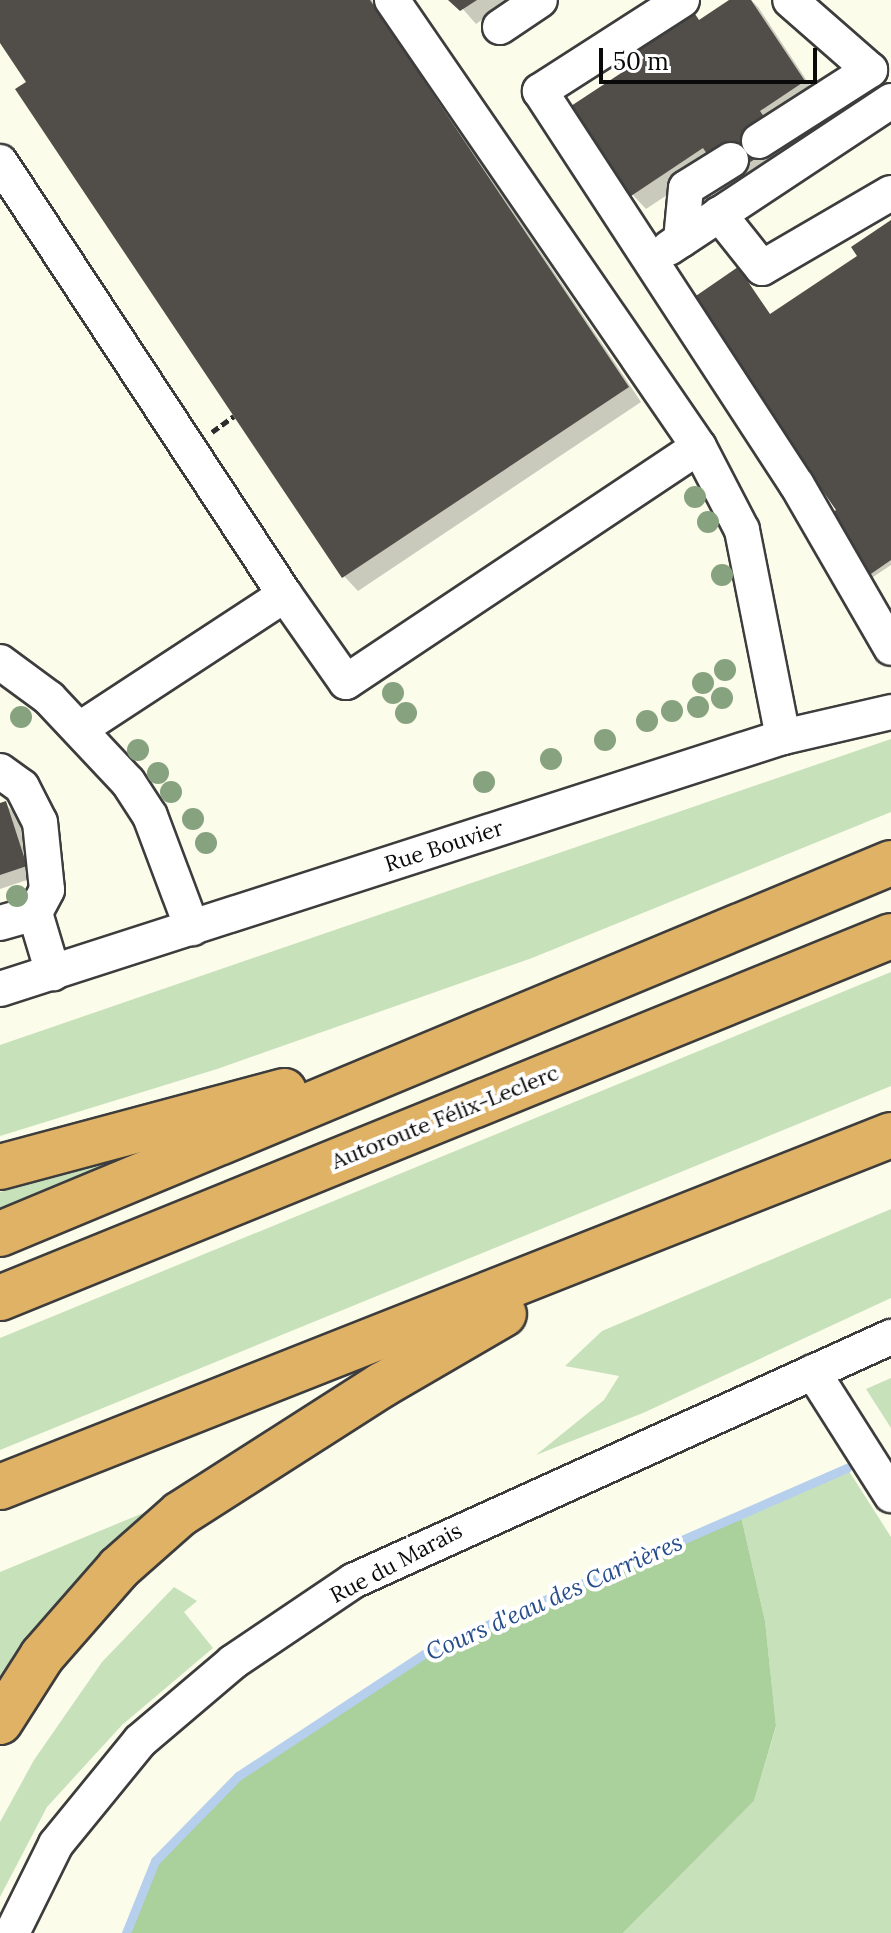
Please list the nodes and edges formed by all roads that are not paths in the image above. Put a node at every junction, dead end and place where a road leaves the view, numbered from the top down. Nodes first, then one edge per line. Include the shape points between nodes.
1 (392, 0) edge
2 (540, 0) edge
3 (682, 0) edge
4 (790, 0) edge
5 (500, 27) dead end
6 (880, 78) edge
7 (891, 101) edge
8 (0, 162) edge
9 (891, 193) edge
10 (719, 214) junction
11 (681, 240) junction
12 (651, 261) junction
13 (699, 447) junction
14 (285, 595) junction
15 (888, 634) edge
16 (0, 662) edge
17 (891, 712) edge
18 (80, 729) junction
19 (783, 737) junction
20 (0, 771) edge
21 (891, 863) edge
22 (35, 913) junction
23 (0, 923) edge
24 (192, 928) junction
25 (891, 936) edge
26 (53, 973) junction
27 (0, 989) edge
28 (456, 1045) junction
29 (891, 1135) edge
30 (0, 1167) edge
31 (0, 1234) edge
32 (630, 1242) junction
33 (0, 1298) edge
34 (891, 1337) edge
35 (813, 1372) junction
36 (0, 1487) edge
37 (891, 1495) edge
38 (0, 1722) edge
39 (12, 1933) edge

1 - 13 street
2 - 5 street
3 - 12 street via 540,91
4 - 6 street
6 - 11 street via 686,188
7 - 10 street
8 - 14 street
9 - 10 street via 762,268
10 - 11 street
11 - 12 street
12 - 15 street
13 - 14 street via 346,682
13 - 19 street via 742,530
14 - 18 street
16 - 18 street
17 - 19 street, Rue Bouvier
18 - 24 street via 128,782 150,816
19 - 24 street, Rue Bouvier
20 - 22 street via 22,787 40,822 47,890
21 - 28 highway
22 - 23 street
22 - 26 street
24 - 26 street, Rue Bouvier
25 - 33 highway, Autoroute Félix-Leclerc
26 - 27 street, Rue Bouvier
28 - 30 highway
28 - 31 highway
29 - 32 highway
32 - 36 highway
32 - 38 highway via 382,1385 180,1514 119,1568 42,1656
34 - 35 street, Rue du Marais
35 - 37 street
35 - 39 street, Rue du Marais via 353,1581 233,1662 140,1741 65,1832

